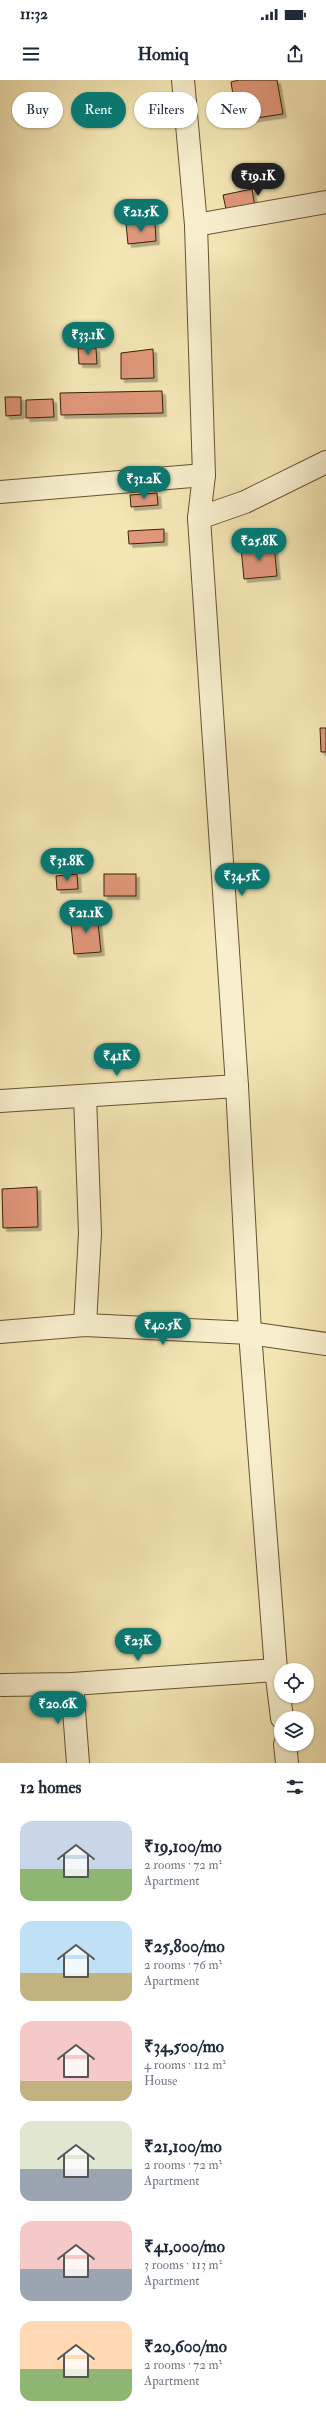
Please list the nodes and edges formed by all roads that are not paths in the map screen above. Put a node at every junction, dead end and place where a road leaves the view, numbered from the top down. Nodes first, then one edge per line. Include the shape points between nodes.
1 (183, 80) edge
2 (326, 202) edge
3 (196, 225) junction
4 (326, 462) edge
5 (204, 475) junction
6 (0, 492) edge
7 (199, 518) junction
8 (237, 1086) junction
9 (85, 1096) junction
10 (0, 1101) edge
11 (85, 1325) junction
12 (0, 1332) edge
13 (250, 1333) junction
14 (326, 1344) edge
15 (275, 1663) edge
16 (274, 1670) edge
17 (2, 1684) dead end
18 (72, 1684) junction
19 (286, 1751) edge
20 (78, 1763) edge
21 (287, 1763) edge

1 - 3 street
2 - 3 street
3 - 5 street
4 - 7 street via 246,502
5 - 6 street
5 - 7 street
7 - 8 street
8 - 9 street
8 - 13 street
9 - 10 street
9 - 11 street via 90,1233
11 - 12 street
11 - 13 street
13 - 14 street
13 - 15 street
16 - 18 street
17 - 18 street
18 - 20 street
19 - 21 street

